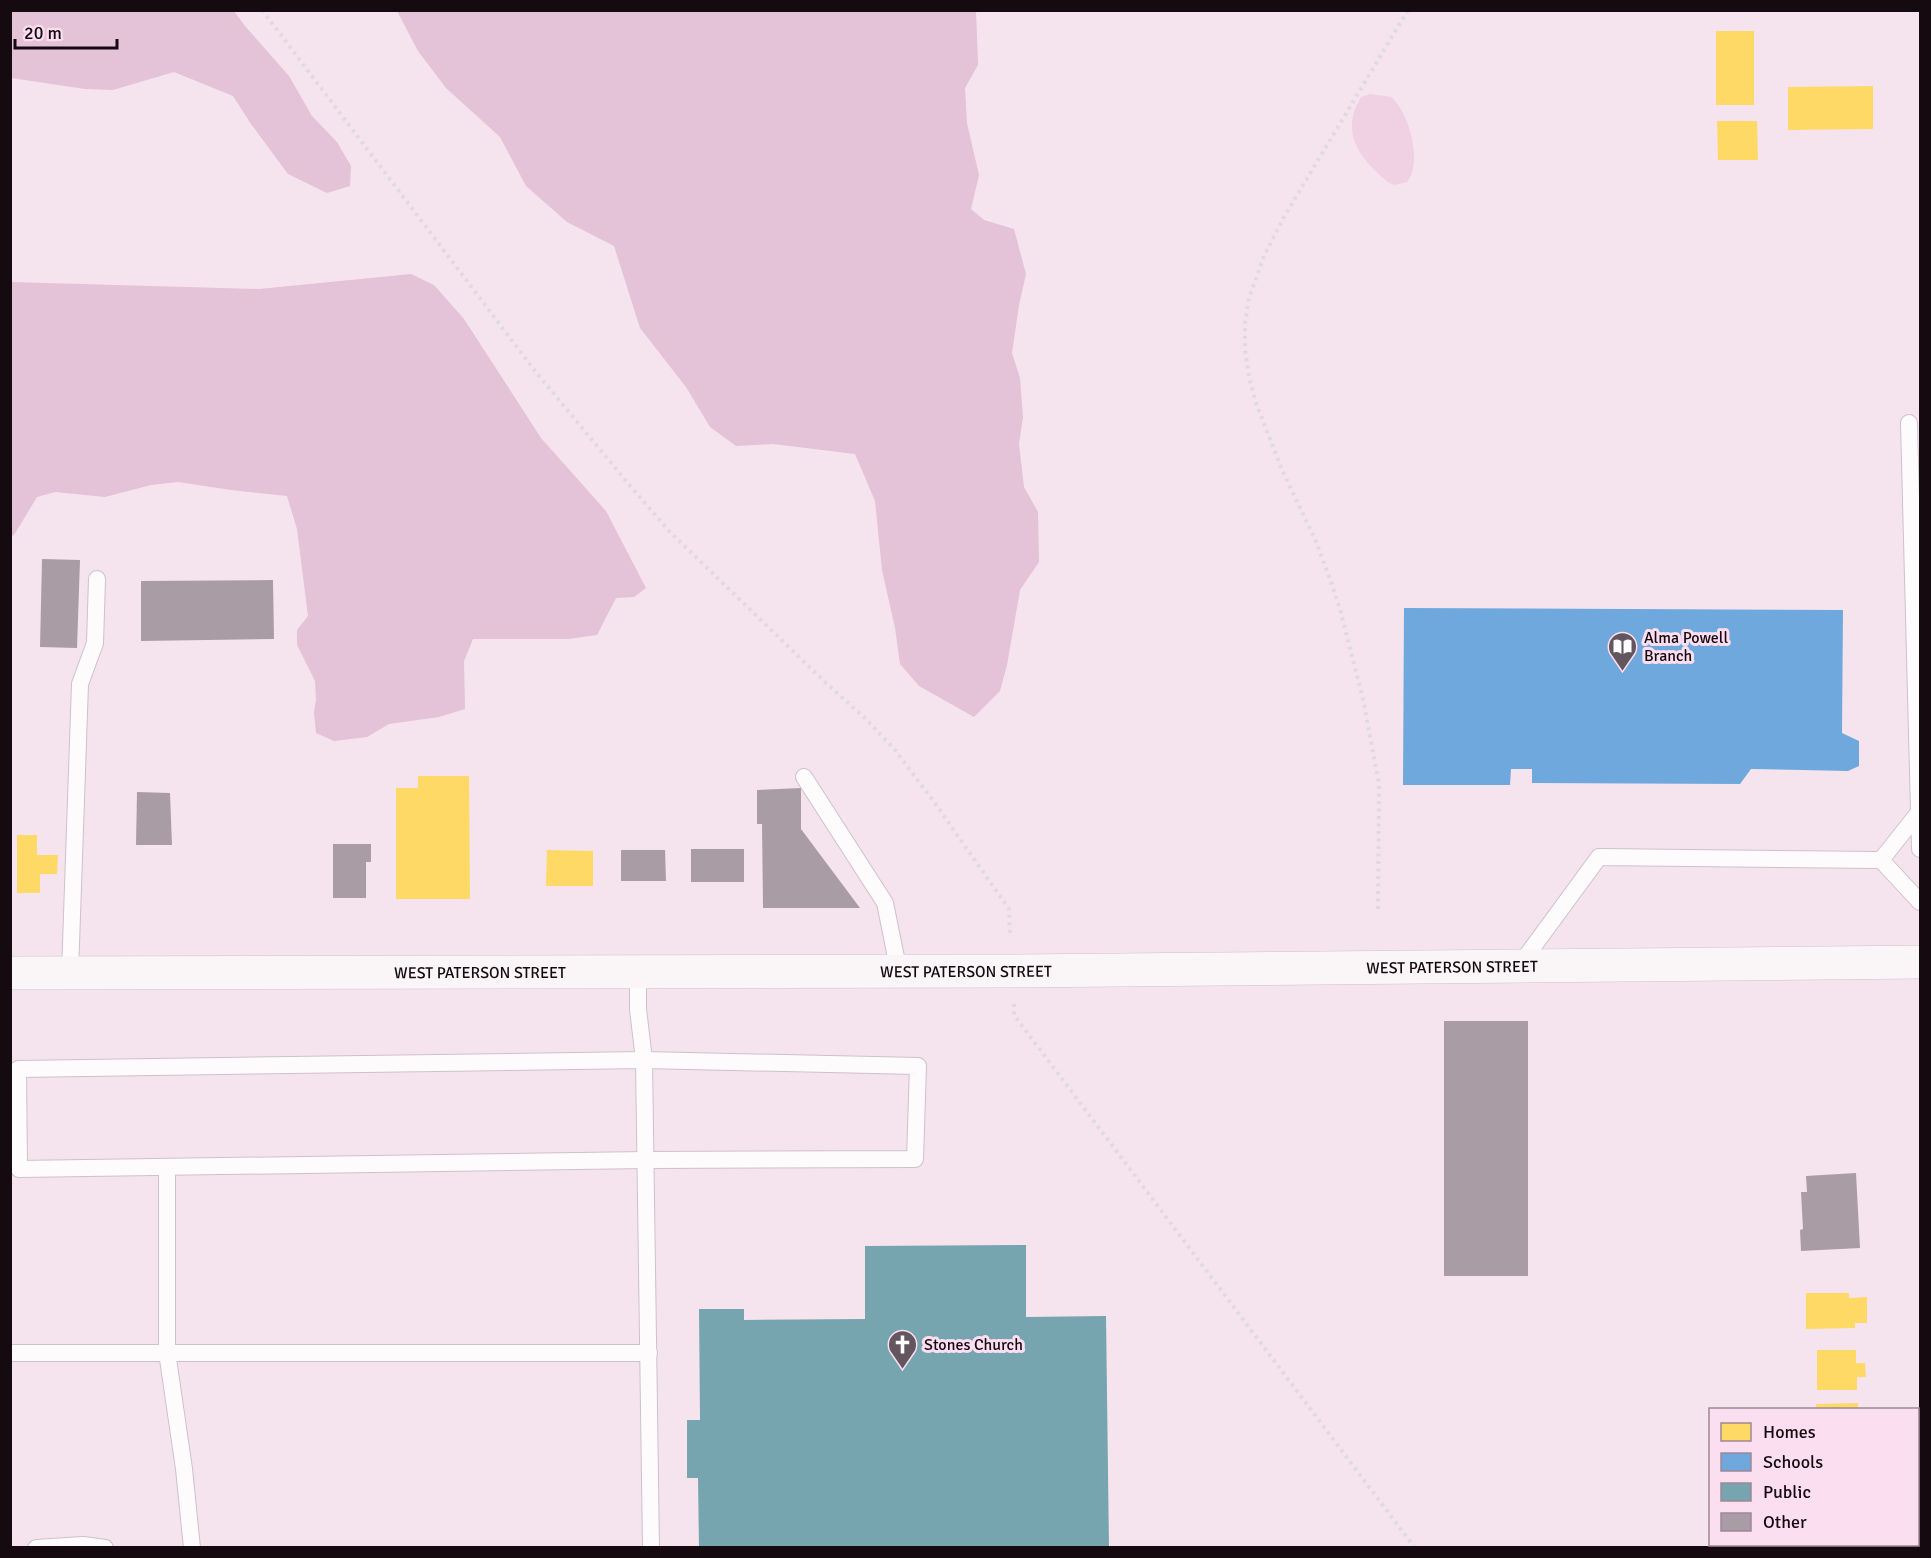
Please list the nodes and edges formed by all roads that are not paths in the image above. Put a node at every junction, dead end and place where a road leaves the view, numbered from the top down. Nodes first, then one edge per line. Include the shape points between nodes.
1 (1909, 423) dead end
2 (97, 579) dead end
3 (804, 777) dead end
4 (1920, 810) edge
5 (1920, 849) edge
6 (1881, 860) junction
7 (1920, 902) edge
8 (1920, 962) edge
9 (1519, 966) junction
10 (638, 972) junction
11 (899, 972) junction
12 (10, 973) edge
13 (70, 973) junction
14 (644, 1060) junction
15 (646, 1160) junction
16 (167, 1167) junction
17 (167, 1352) junction
18 (10, 1353) edge
19 (649, 1353) junction
20 (36, 1548) edge
21 (105, 1548) edge
22 (192, 1548) edge
23 (651, 1548) edge

1 - 4 lane
2 - 13 lane via 95,643 80,684
3 - 11 lane via 885,903
4 - 5 lane
4 - 6 lane
6 - 7 lane
6 - 9 lane via 1599,857
8 - 9 street, WEST PATERSON STREET
9 - 11 street, WEST PATERSON STREET
10 - 11 street, WEST PATERSON STREET
10 - 13 street, WEST PATERSON STREET
10 - 14 lane
12 - 13 street, WEST PATERSON STREET
14 - 15 lane
14 - 15 lane via 918,1066 915,1159
14 - 16 lane via 18,1069 20,1169
15 - 16 lane
15 - 19 lane
16 - 17 lane
17 - 18 lane
17 - 19 lane
17 - 22 lane
19 - 23 lane
20 - 21 lane

